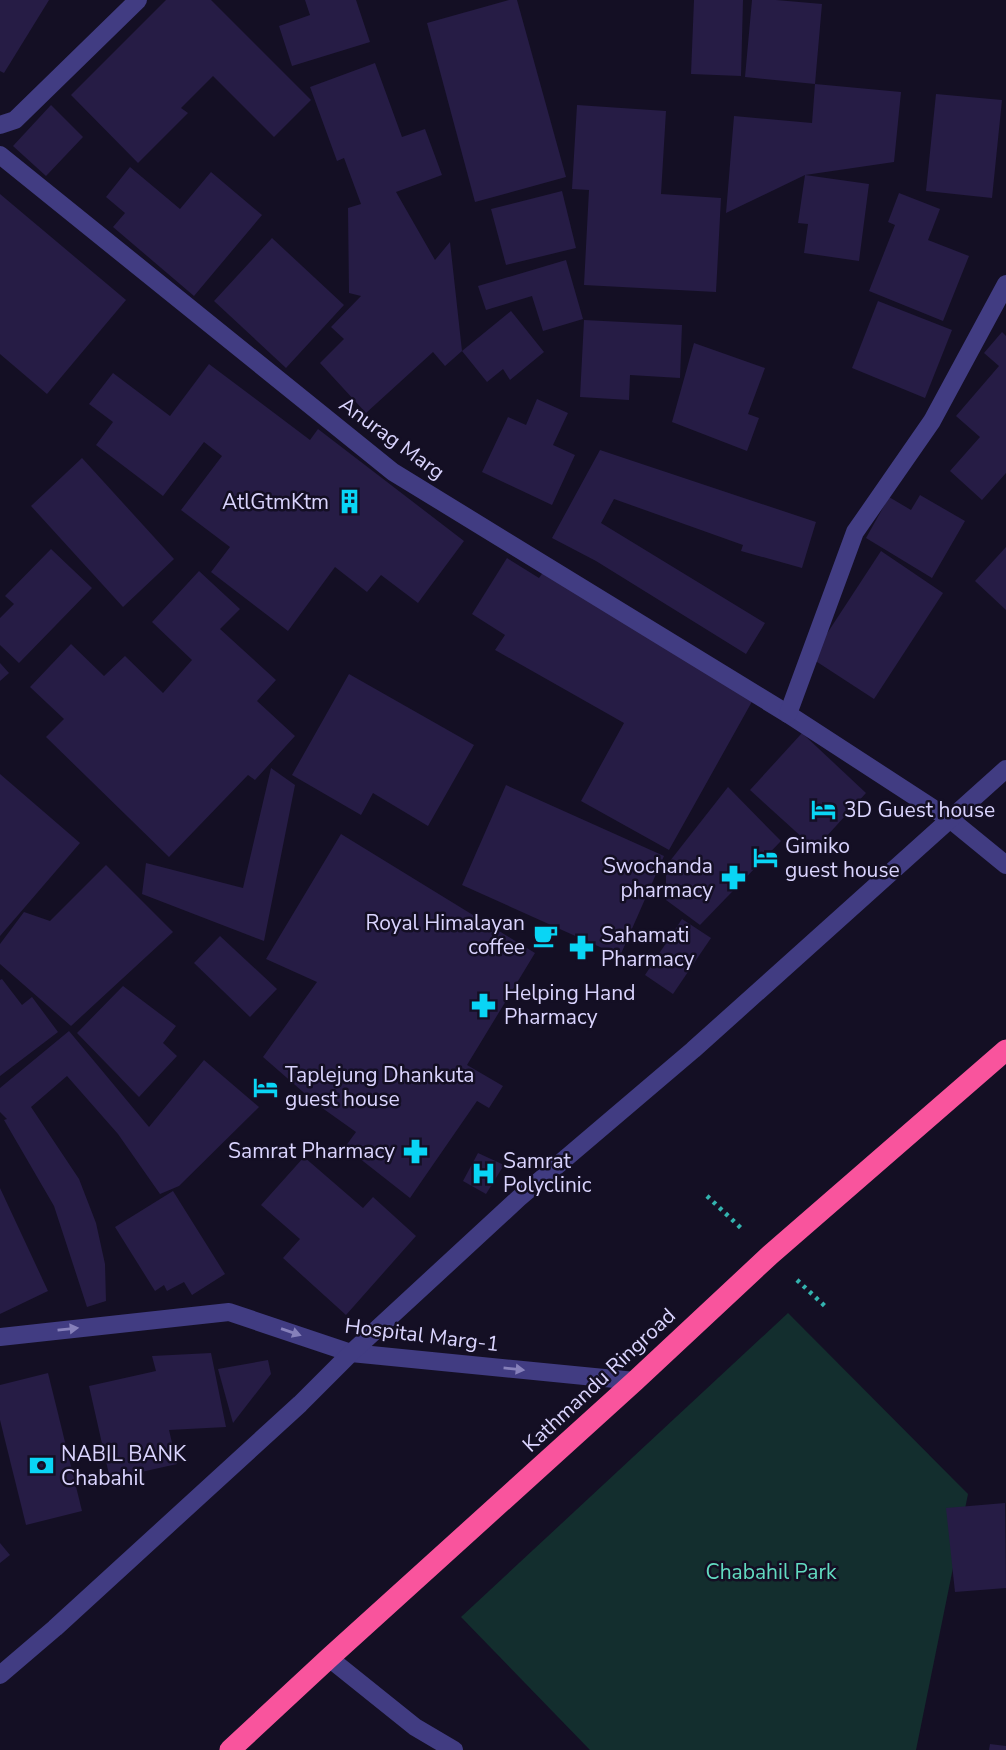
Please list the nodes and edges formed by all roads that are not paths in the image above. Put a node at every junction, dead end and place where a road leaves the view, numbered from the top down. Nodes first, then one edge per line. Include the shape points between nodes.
1 (138, 0) edge
2 (0, 108) edge
3 (7, 122) edge
4 (0, 155) edge
5 (1006, 284) edge
6 (788, 714) junction
7 (1006, 769) edge
8 (951, 820) junction
9 (1006, 864) edge
10 (1006, 1050) edge
11 (0, 1336) edge
12 (351, 1353) junction
13 (635, 1381) junction
14 (329, 1658) junction
15 (0, 1675) edge
16 (230, 1750) edge
17 (454, 1750) edge

1 - 3 street
2 - 3 street
4 - 6 street, Anurag Marg via 393,472
5 - 6 street via 932,421 855,532
6 - 8 street, Anurag Marg
7 - 8 street
8 - 9 street, Anurag Marg
8 - 12 street via 519,1198
10 - 13 highway, Kathmandu Ringroad via 770,1255
11 -> 12 street, Hospital Marg-1 via 229,1312
12 -> 13 street, Hospital Marg-1
12 - 15 street
13 - 14 highway, Kathmandu Ringroad
14 - 16 highway, Kathmandu Ringroad
14 - 17 street via 415,1727

